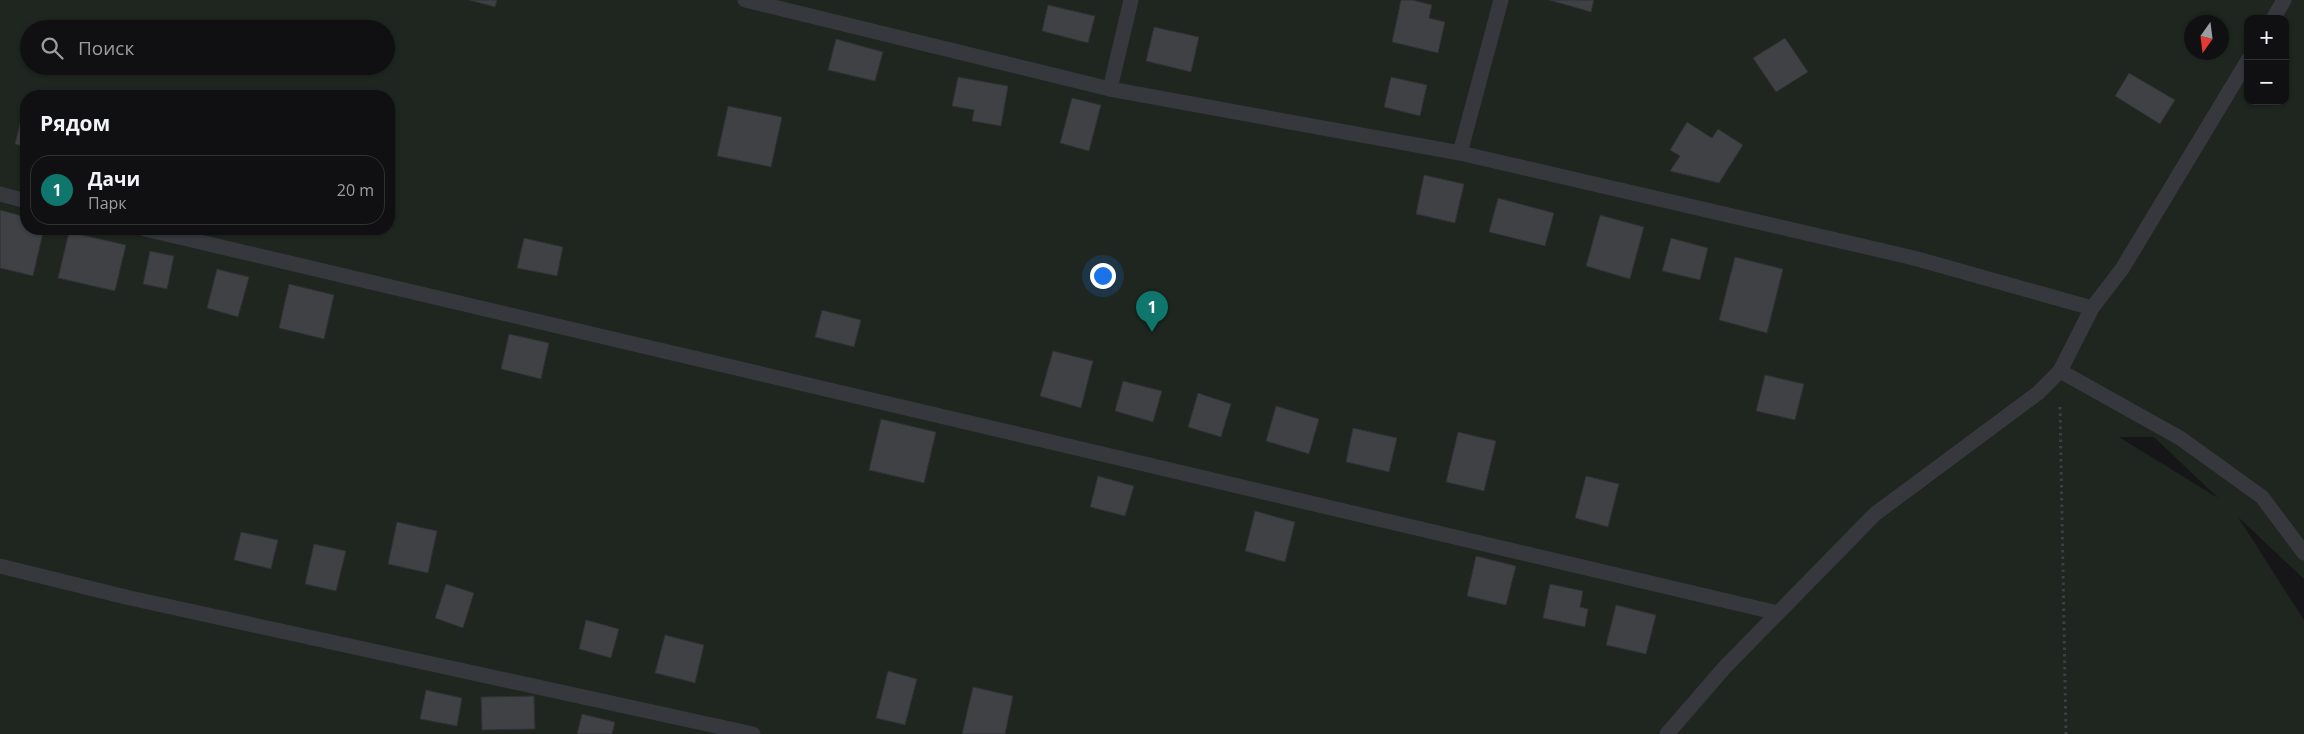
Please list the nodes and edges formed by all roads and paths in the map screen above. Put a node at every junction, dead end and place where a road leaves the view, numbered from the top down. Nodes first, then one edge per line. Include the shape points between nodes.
1 (745, 0) edge
2 (1131, 0) edge
3 (1500, 0) edge
4 (2284, 0) edge
5 (766, 2) edge
6 (2275, 15) edge
7 (2244, 67) edge
8 (1110, 89) junction
9 (1460, 153) junction
10 (0, 194) edge
11 (20, 199) edge
12 (171, 235) edge
13 (2092, 308) junction
14 (2060, 371) junction
15 (2304, 552) edge
16 (0, 566) edge
17 (1778, 613) junction
18 (753, 734) edge
19 (1667, 734) edge
20 (2066, 734) edge

1 - 5 lane
2 - 8 lane
3 - 9 lane
4 - 6 lane
5 - 8 lane
7 - 13 lane via 2122,269
8 - 9 lane
9 - 13 lane via 1914,258
10 - 11 lane
12 - 17 lane
13 - 14 lane
14 - 15 lane via 2180,438 2262,497
14 - 17 lane via 2038,393 1875,514
14 - 20 path
16 - 18 lane
17 - 19 lane via 1725,667

